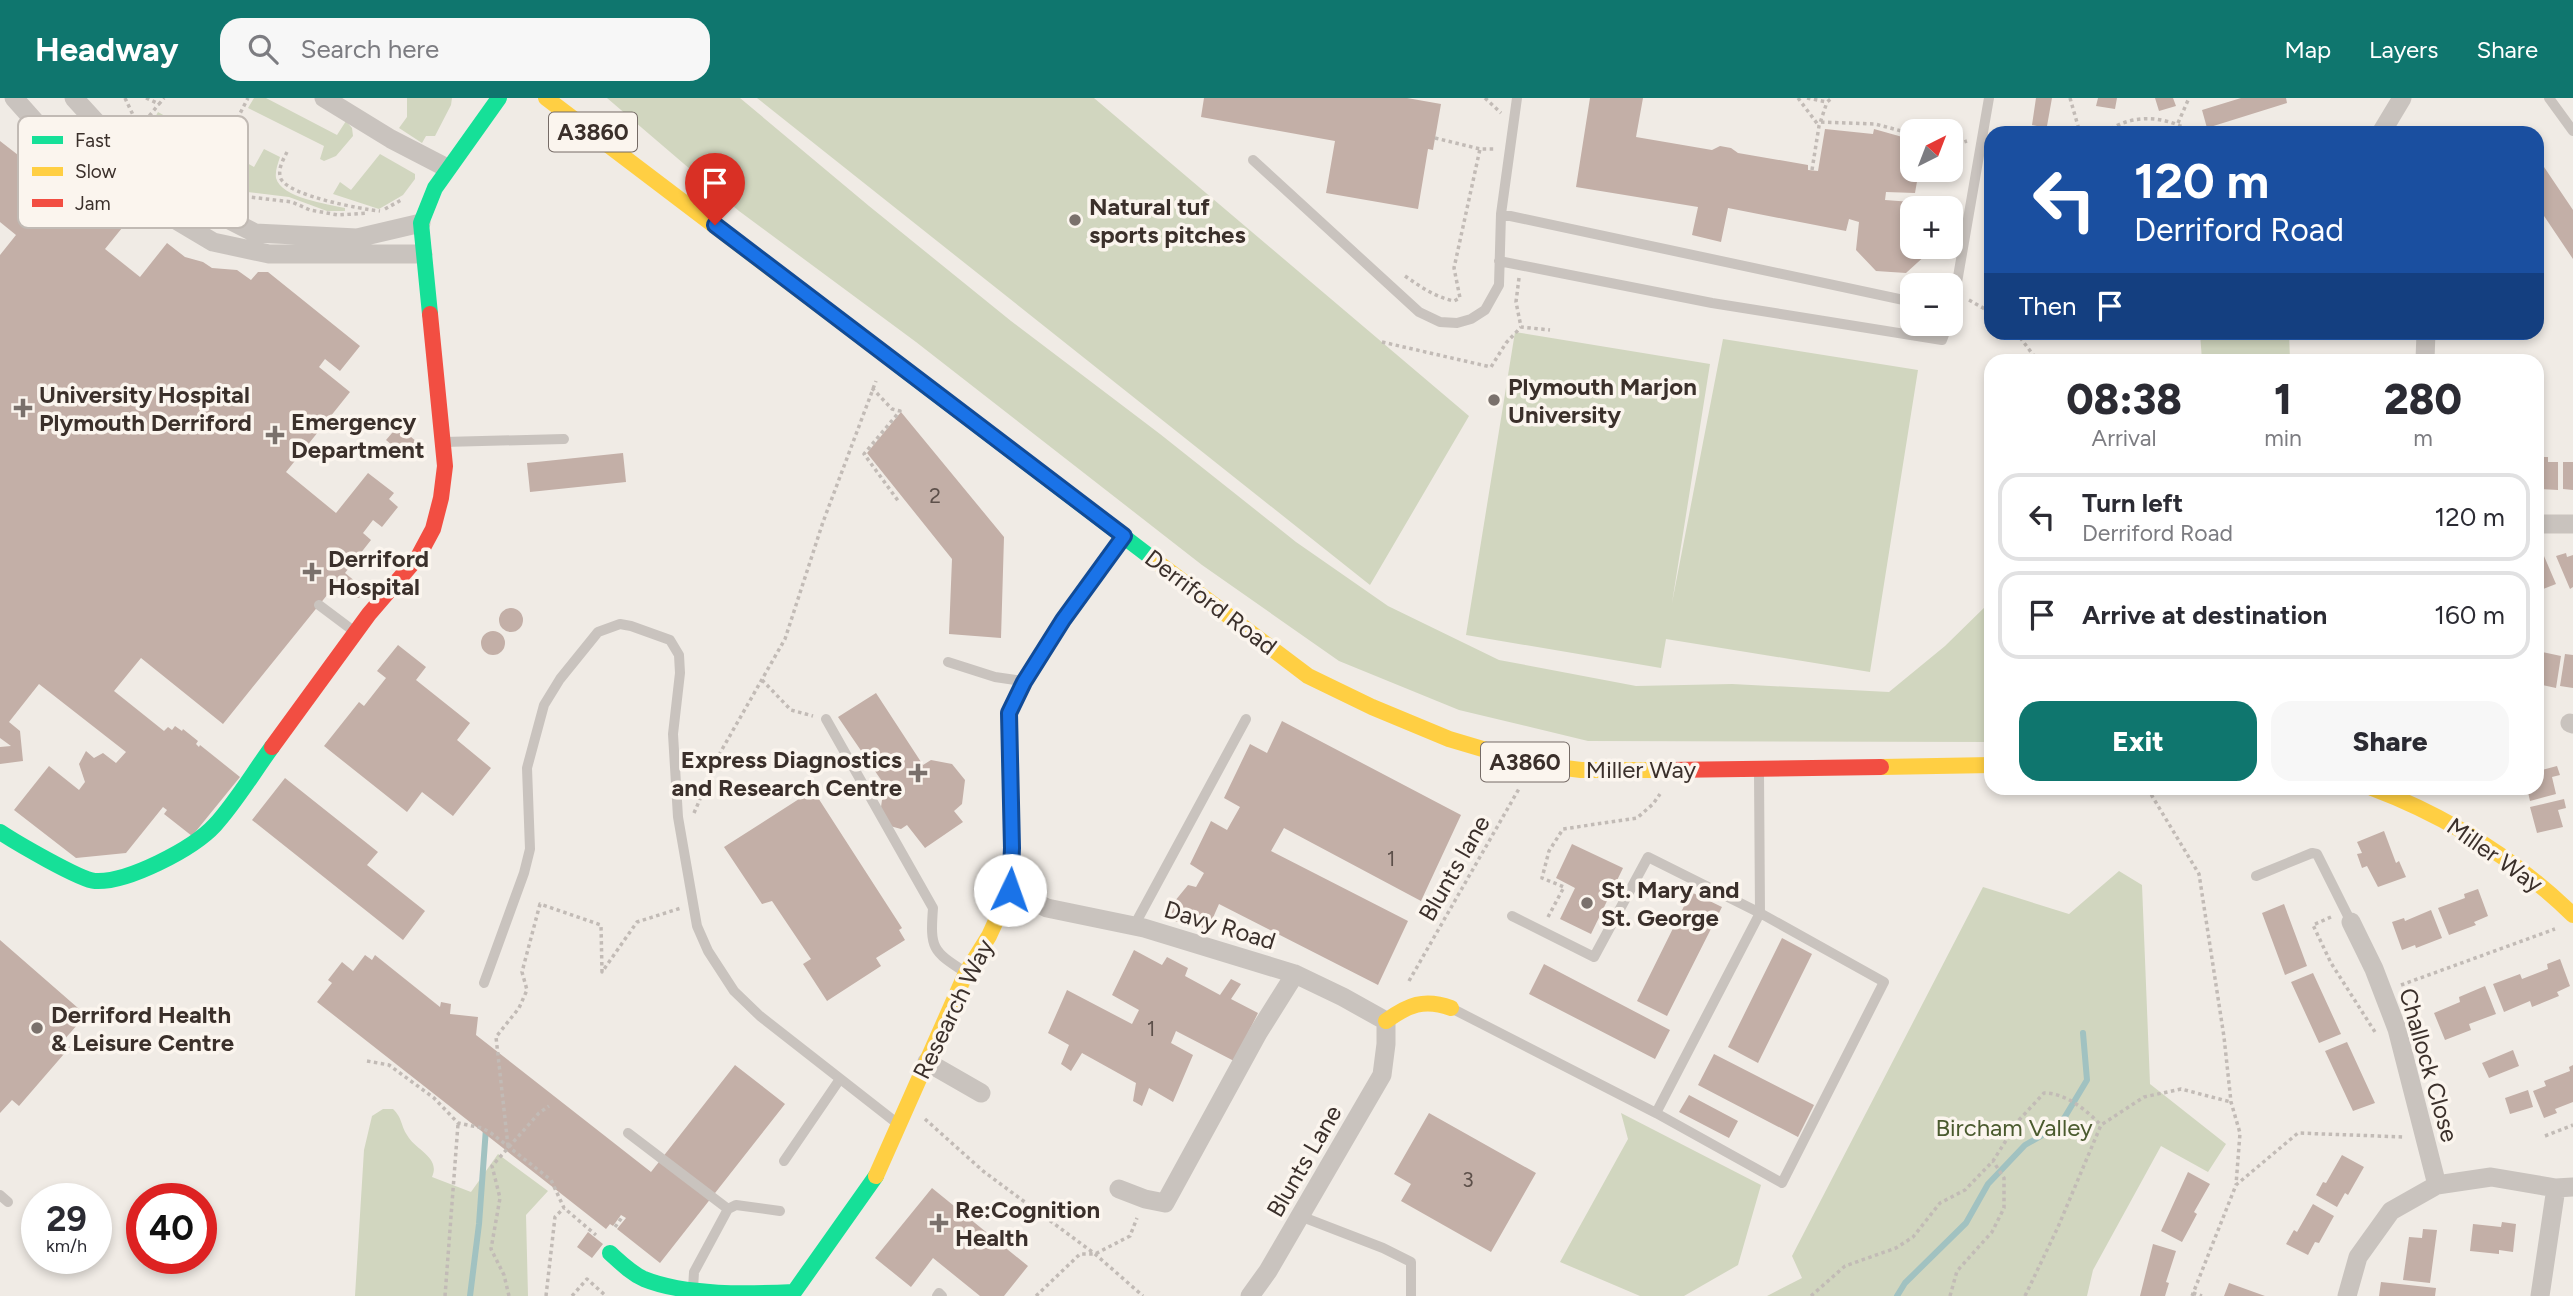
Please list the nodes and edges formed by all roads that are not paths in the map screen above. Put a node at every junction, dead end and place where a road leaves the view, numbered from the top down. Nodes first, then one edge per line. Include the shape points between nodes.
1 (14, 98) edge
2 (74, 98) edge
3 (324, 98) edge
4 (499, 98) edge
5 (546, 98) edge
6 (1517, 98) edge
7 (1989, 98) edge
8 (2402, 98) edge
9 (2549, 98) edge
10 (30, 116) edge
11 (90, 116) edge
12 (1984, 126) edge
13 (2388, 126) edge
14 (1984, 128) edge
15 (2573, 131) edge
16 (1253, 160) dead end
17 (447, 168) junction
18 (1501, 214) junction
19 (421, 223) junction
20 (189, 228) edge
21 (245, 228) edge
22 (423, 254) junction
23 (1499, 261) junction
24 (1960, 273) edge
25 (1900, 299) edge
26 (1900, 333) edge
27 (1917, 336) edge
28 (1944, 336) edge
29 (564, 439) dead end
30 (444, 442) junction
31 (2544, 524) edge
32 (2573, 524) edge
33 (1124, 536) junction
34 (319, 605) dead end
35 (356, 633) junction
36 (948, 662) dead end
37 (1308, 676) joint
38 (1024, 682) junction
39 (826, 719) road end
40 (1246, 719) dead end
41 (1984, 765) edge
42 (1759, 770) junction
43 (2392, 795) edge
44 (0, 832) edge
45 (2256, 876) dead end
46 (1010, 890) junction
47 (1759, 913) junction
48 (1512, 916) dead end
49 (2348, 917) joint
50 (2567, 921) edge
51 (1134, 926) junction
52 (967, 973) junction
53 (1295, 974) junction
54 (484, 983) dead end
55 (1451, 1008) joint
56 (1386, 1021) junction
57 (927, 1062) junction
58 (840, 1079) junction
59 (981, 1093) dead end
60 (1656, 1112) junction
61 (899, 1125) junction
62 (628, 1133) dead end
63 (784, 1161) dead end
64 (2437, 1185) junction
65 (2565, 1188) edge
66 (1119, 1189) dead end
67 (728, 1209) junction
68 (780, 1211) dead end
69 (1300, 1216) junction
70 (610, 1253) road end
71 (692, 1294) edge
72 (799, 1295) edge
73 (1250, 1296) edge
74 (1411, 1296) edge
75 (2347, 1296) edge
76 (2540, 1296) edge

1 - 10 street
2 - 11 street
3 - 17 street
4 - 17 street via 487,121
5 - 33 street, Derriford Road / A3860
6 - 18 lane
7 - 12 lane
8 - 13 street
9 - 15 lane
14 - 24 lane
16 - 23 lane via 1419,312 1440,322 1457,323 1485,310 1499,285
17 - 19 street
18 - 23 lane
18 - 25 lane
19 - 21 street via 358,238 255,233
19 - 22 street
20 - 22 street via 213,242 269,254
22 - 30 street
23 - 26 lane via 1712,303
27 - 28 lane via 1942,340
29 - 30 lane
30 - 35 street via 443,495 426,543
31 - 32 street
33 - 37 street, Derriford Road / A3860
33 - 38 street, Research Way
34 - 35 lane
35 - 44 street via 214,826 139,873 94,881
36 - 38 lane
37 - 42 street, Miller Way / A3860 via 1449,739 1533,764 1581,770
38 - 46 street, Research Way via 1009,713
39 - 52 lane via 933,908 936,951
40 - 51 lane
41 - 42 street, Miller Way / A3860
42 - 47 lane
43 - 50 street, Miller Way via 2417,804 2507,857 2556,897
45 - 49 lane via 2317,854
46 - 51 street, Davy Road via 1047,908
46 - 52 street, Research Way
47 - 48 lane via 1648,857 1594,957
47 - 60 lane
47 - 60 lane via 1884,982 1782,1183
49 - 64 street, Challock Close via 2374,969 2401,1043
51 - 53 street, Davy Road
52 - 57 street, Research Way
53 - 56 street, Davy Road
53 - 66 street via 1164,1203
54 - 58 lane via 530,849 527,768 544,705 598,632 620,624 631,626 670,640 679,655 673,734 678,817 697,926 708,951 734,991
55 - 56 street via 1419,1001
55 - 60 lane
56 - 69 street, Blunts Lane via 1382,1075
57 - 59 street
57 - 61 street, Research Way
58 - 61 lane
58 - 63 lane
61 - 72 street, Research Way via 877,1175
62 - 67 lane
64 - 65 street via 2491,1177
64 - 75 street via 2391,1211 2358,1256
65 - 76 street
67 - 68 lane
67 - 71 lane via 694,1272
69 - 73 street, Blunts Lane
69 - 74 lane via 1410,1262
70 - 71 street, Research Way via 648,1281
71 - 72 street, Research Way

